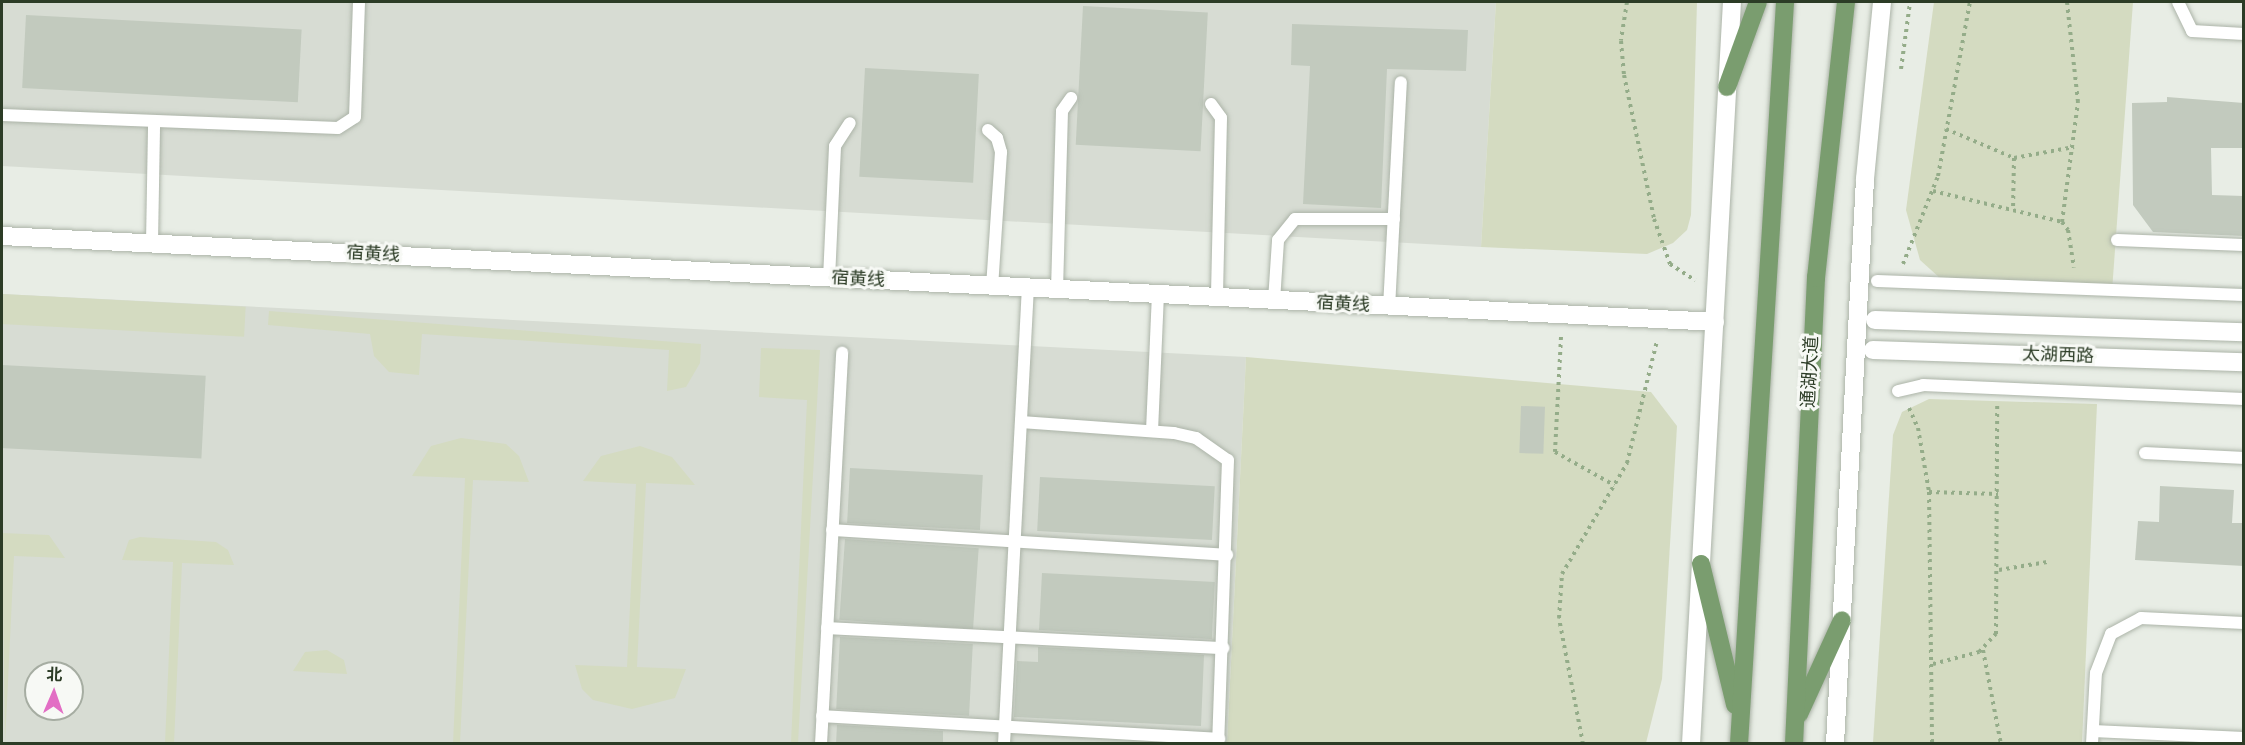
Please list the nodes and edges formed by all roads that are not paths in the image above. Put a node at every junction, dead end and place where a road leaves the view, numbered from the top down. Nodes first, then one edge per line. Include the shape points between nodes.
1 (359, 2) edge
2 (1732, 2) edge
3 (1758, 2) edge
4 (1785, 2) edge
5 (1846, 2) edge
6 (1882, 2) edge
7 (2178, 2) edge
8 (2244, 34) edge
9 (1401, 82) dead end
10 (1727, 87) junction
11 (1071, 98) dead end
12 (1211, 104) dead end
13 (2, 115) edge
14 (154, 123) junction
15 (850, 123) dead end
16 (988, 130) dead end
17 (1394, 219) junction
18 (2, 236) edge
19 (2117, 240) dead end
20 (152, 243) junction
21 (2244, 245) edge
22 (828, 279) junction
23 (1877, 280) dead end
24 (992, 287) junction
25 (1028, 289) junction
26 (1057, 290) junction
27 (2244, 295) edge
28 (1158, 296) junction
29 (1217, 298) junction
30 (1274, 302) junction
31 (1389, 308) junction
32 (1875, 320) dead end
33 (1714, 322) junction
34 (2244, 332) edge
35 (1873, 350) dead end
36 (842, 353) dead end
37 (2244, 362) edge
38 (1898, 391) road end
39 (2244, 399) edge
40 (1021, 422) junction
41 (1152, 431) junction
42 (2145, 453) dead end
43 (2244, 458) edge
44 (832, 530) junction
45 (1014, 541) junction
46 (1227, 555) junction
47 (1701, 564) junction
48 (1842, 620) junction
49 (2244, 623) edge
50 (827, 628) junction
51 (1010, 637) junction
52 (1223, 648) junction
53 (822, 716) junction
54 (1795, 723) junction
55 (1005, 727) junction
56 (1740, 735) edge
57 (2093, 737) edge
58 (2244, 738) edge
59 (1218, 741) edge
60 (820, 744) edge
61 (1004, 744) edge
62 (1691, 744) edge
63 (1794, 744) edge
64 (1835, 744) edge

1 - 14 lane via 355,117 338,129
2 - 10 street
3 - 10 main road
4 - 56 main road via 1761,327
5 - 54 main road, 通湖大道 via 1816,288
6 - 48 street via 1865,179
7 - 8 lane via 2192,31
9 - 17 lane
10 - 33 street
11 - 26 lane via 1062,111
12 - 29 lane via 1221,118
13 - 14 lane
14 - 20 lane
15 - 22 lane via 835,146
16 - 24 lane via 997,138 1001,152
17 - 30 lane via 1295,219 1278,240
17 - 31 lane
18 - 20 street, 宿黄线
19 - 21 lane
20 - 22 street, 宿黄线
22 - 24 street, 宿黄线
23 - 27 lane
24 - 25 street, 宿黄线
25 - 26 street, 宿黄线
25 - 40 lane
26 - 28 street, 宿黄线
28 - 29 street, 宿黄线
28 - 41 lane
29 - 30 street, 宿黄线
30 - 31 street, 宿黄线
31 - 33 street, 宿黄线
32 - 34 street, 太湖西路
33 - 47 street
35 - 37 street, 太湖西路
36 - 44 lane
38 - 39 lane via 1923,386
40 - 41 lane
40 - 45 lane
41 - 46 lane via 1196,438 1228,460
42 - 43 lane
44 - 45 lane
44 - 50 lane
45 - 46 lane
45 - 51 lane
46 - 52 lane
47 - 56 main road
47 - 62 street
48 - 54 main road
48 - 64 street
49 - 57 lane via 2141,618 2111,634 2096,673
50 - 51 lane
50 - 53 lane
51 - 52 lane
51 - 55 lane
52 - 59 lane
53 - 55 lane
53 - 60 lane
54 - 63 main road, 通湖大道
55 - 59 lane
55 - 61 lane
57 - 58 lane

